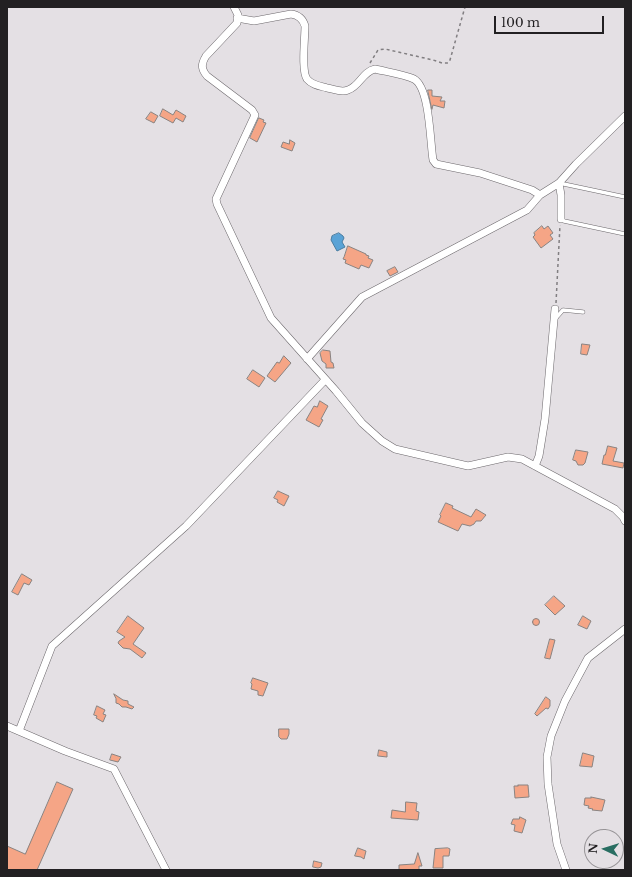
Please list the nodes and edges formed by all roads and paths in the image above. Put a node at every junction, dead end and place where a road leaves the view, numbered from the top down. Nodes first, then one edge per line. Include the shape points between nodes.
1 (234, 7) edge
2 (465, 7) edge
3 (237, 18) junction
4 (365, 74) junction
5 (625, 116) edge
6 (559, 184) junction
7 (540, 195) junction
8 (625, 197) edge
9 (561, 219) junction
10 (625, 234) edge
11 (556, 309) joint
12 (584, 312) dead end
13 (554, 319) junction
14 (307, 359) junction
15 (325, 380) junction
16 (535, 466) junction
17 (625, 521) edge
18 (625, 629) edge
19 (7, 726) edge
20 (19, 731) junction
21 (166, 870) edge
22 (566, 870) edge

1 - 3 street
2 - 4 path via 448,63 385,49 378,50
3 - 4 street via 254,20 291,14 300,17 305,26 304,71 307,79 317,86 349,90
3 - 14 street via 237,23 206,56 202,65 207,76 252,110 254,116 216,199 217,204 271,318
4 - 7 street via 374,69 414,80 420,85 427,108 433,160 436,164 480,172
5 - 6 street
6 - 7 street
6 - 8 lane
6 - 9 street
7 - 14 street via 527,210 362,297
9 - 10 lane via 564,222
9 - 11 path
11 - 13 street
12 - 13 lane via 563,310
13 - 16 street via 545,419
14 - 15 street
15 - 16 street via 362,423 395,449 468,466 514,457
15 - 20 street via 186,526 52,646
16 - 17 street via 615,509
18 - 22 street via 588,658 564,701 551,736 547,757 548,784 557,844
19 - 20 street
20 - 21 street via 114,769

